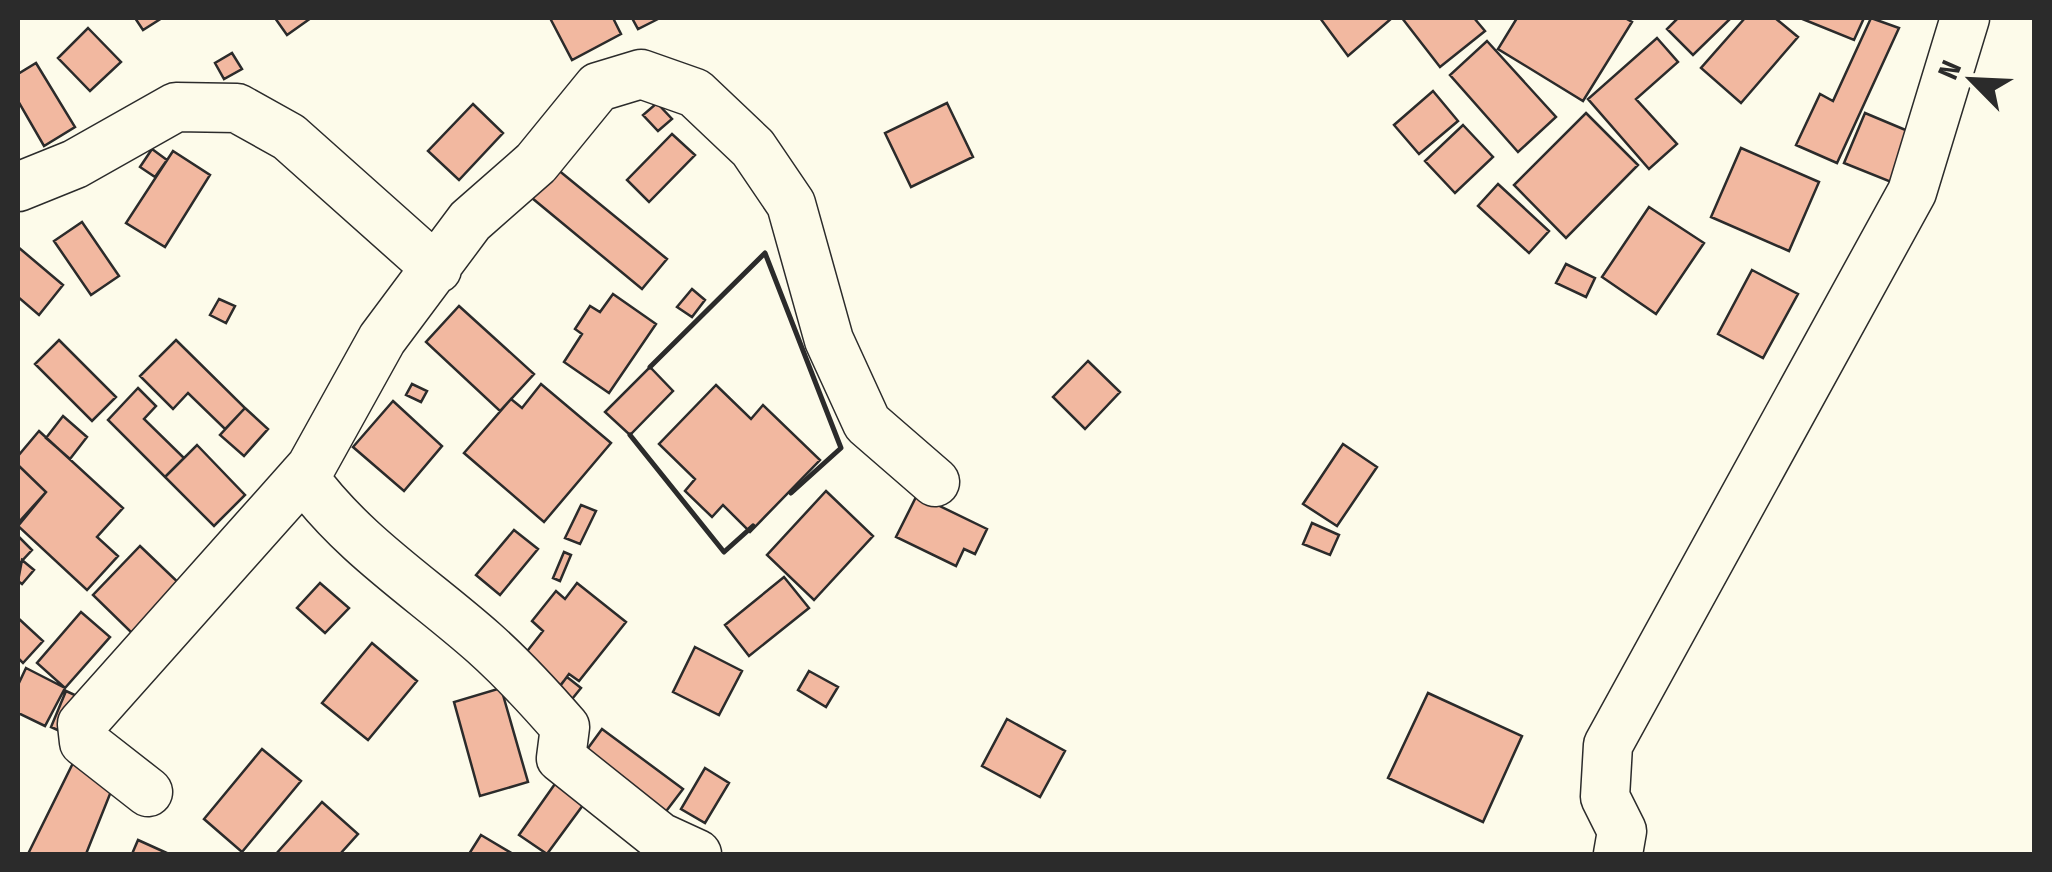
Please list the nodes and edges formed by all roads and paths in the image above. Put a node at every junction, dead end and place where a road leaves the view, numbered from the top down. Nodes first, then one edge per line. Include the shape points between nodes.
1 (1965, 18) edge
2 (18, 187) edge
3 (437, 268) junction
4 (303, 476) junction
5 (935, 482) dead end
6 (148, 792) dead end
7 (697, 854) edge
8 (1618, 854) edge

1 - 8 street via 1912,192 1608,745 1606,797 1622,831
2 - 3 street via 76,164 176,107 237,108 289,137
3 - 4 street via 382,339
3 - 5 street via 470,221 536,163 598,87 641,74 696,93 753,148 791,204 829,340 867,423
4 - 6 street via 82,724 84,742
4 - 7 street via 365,546 537,694 565,726 561,758 660,837

